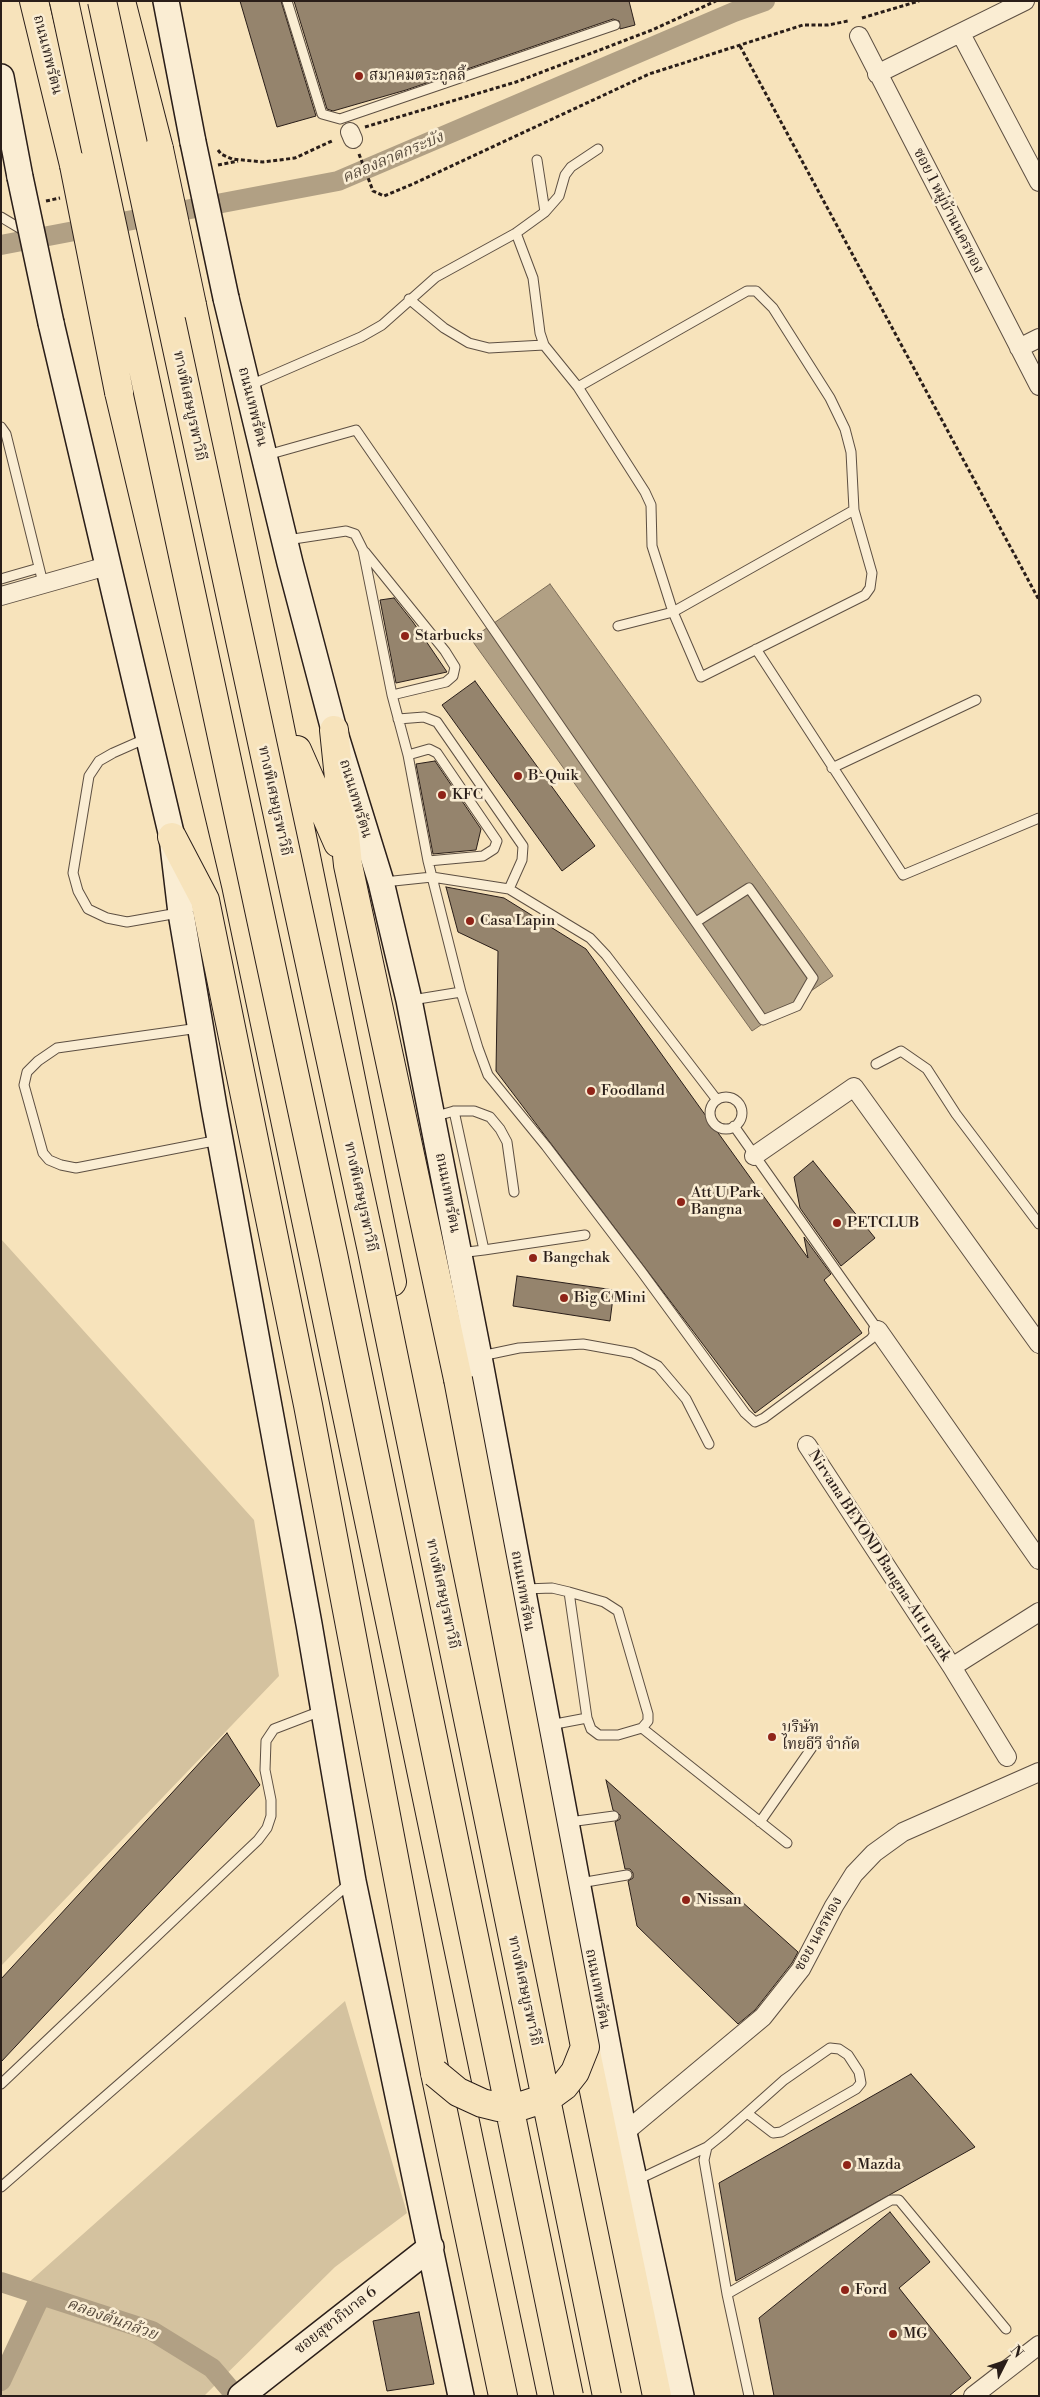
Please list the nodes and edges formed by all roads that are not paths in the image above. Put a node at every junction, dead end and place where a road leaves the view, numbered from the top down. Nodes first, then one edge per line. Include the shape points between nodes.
1 (34, 1) edge
2 (64, 1) edge
3 (102, 1) edge
4 (121, 1) edge
5 (166, 1) edge
6 (287, 1) edge
7 (1025, 1) edge
8 (615, 25) dead end
9 (961, 34) junction
10 (859, 36) dead end
11 (877, 74) junction
12 (1, 77) edge
13 (598, 148) dead end
14 (537, 160) dead end
15 (1039, 182) edge
16 (545, 212) junction
17 (1, 217) edge
18 (516, 233) junction
19 (33, 237) junction
20 (409, 299) junction
21 (1039, 338) edge
22 (544, 345) junction
23 (1019, 348) junction
24 (1039, 386) edge
25 (247, 387) junction
26 (578, 387) junction
27 (1, 427) edge
28 (264, 455) junction
29 (854, 510) junction
30 (284, 541) junction
31 (363, 550) junction
32 (107, 566) junction
33 (41, 576) junction
34 (1, 579) edge
35 (1, 596) edge
36 (673, 612) junction
37 (618, 626) dead end
38 (756, 649) junction
39 (392, 695) junction
40 (976, 700) dead end
41 (276, 703) junction
42 (398, 719) junction
43 (334, 730) junction
44 (148, 738) junction
45 (408, 755) junction
46 (832, 768) junction
47 (1039, 818) edge
48 (172, 837) junction
49 (428, 861) junction
50 (348, 865) junction
51 (432, 877) junction
52 (381, 882) junction
53 (236, 885) junction
54 (509, 889) junction
55 (205, 900) junction
56 (181, 913) junction
57 (696, 922) junction
58 (462, 992) junction
59 (409, 1000) junction
60 (200, 1028) junction
61 (876, 1064) dead end
62 (717, 1100) junction
63 (443, 1114) junction
64 (734, 1126) junction
65 (220, 1140) junction
66 (754, 1156) junction
67 (514, 1192) dead end
68 (1037, 1218) edge
69 (585, 1235) dead end
70 (484, 1250) junction
71 (459, 1254) junction
72 (878, 1330) junction
73 (1039, 1344) edge
74 (478, 1356) junction
75 (709, 1444) dead end
76 (807, 1444) dead end
77 (1039, 1560) edge
78 (521, 1589) junction
79 (569, 1592) junction
80 (1039, 1612) edge
81 (952, 1667) junction
82 (324, 1710) junction
83 (587, 1718) junction
84 (546, 1725) junction
85 (642, 1728) junction
86 (812, 1746) dead end
87 (1007, 1757) dead end
88 (1039, 1772) edge
89 (614, 1816) dead end
90 (760, 1822) junction
91 (566, 1823) junction
92 (787, 1843) dead end
93 (626, 1875) dead end
94 (354, 1881) junction
95 (578, 1883) junction
96 (585, 2048) junction
97 (435, 2073) junction
98 (1, 2084) edge
99 (747, 2113) junction
100 (624, 2133) junction
101 (706, 2147) junction
102 (635, 2181) junction
103 (1, 2187) edge
104 (430, 2247) junction
105 (727, 2294) junction
106 (1006, 2329) dead end
107 (1039, 2345) edge
108 (246, 2391) edge
109 (984, 2392) edge
110 (460, 2396) edge
111 (503, 2396) edge
112 (552, 2396) edge
113 (569, 2396) edge
114 (607, 2396) edge
115 (617, 2396) edge
116 (657, 2396) edge
117 (681, 2396) edge
118 (749, 2396) edge

1 - 53 highway, ถนนเทพรัตน, bridge via 74,165 119,392
2 - 113 highway, bridge via 333,1254
3 - 114 highway, ทางพิเศษบูรพาวิถี, bridge via 372,1251
4 - 41 highway, bridge via 159,149
5 - 25 main road, ถนนเทพรัตน, bridge via 193,142
6 - 8 lane via 318,106 322,114 340,120
7 - 9 street
9 - 11 street
9 - 15 street
10 - 11 street, ซอย 1 หมู่บ้านนครทอง
11 - 23 street, ซอย 1 หมู่บ้านนครทอง
12 - 19 main road, bridge
13 - 16 lane via 571,167 559,196
14 - 16 lane
16 - 18 lane
17 - 19 lane
18 - 20 lane via 436,277
18 - 22 lane via 533,278
19 - 32 main road, bridge
20 - 22 lane via 444,328 469,343 488,348
20 - 25 lane via 382,324 361,337
21 - 23 street
22 - 26 lane
23 - 24 street, ซอย 1 หมู่บ้านนครทอง
25 - 28 main road, ถนนเทพรัตน
26 - 29 lane via 747,291 756,291 773,308 830,398 845,429 851,452
26 - 36 lane via 645,492 650,505 652,546
27 - 33 lane via 6,434
28 - 30 main road, ถนนเทพรัตน
28 - 57 lane via 356,430
29 - 36 lane
29 - 38 lane via 872,573 870,588 865,595
30 - 31 lane via 346,531 355,534
30 - 43 main road, ถนนเทพรัตน
31 - 39 lane
31 - 39 lane via 446,651 455,667 453,676 446,682
32 - 33 street
32 - 44 main road
33 - 34 lane
33 - 35 street
36 - 37 lane
36 - 38 lane via 701,677
38 - 46 lane
39 - 42 lane
40 - 46 lane
41 - 50 highway
41 - 115 highway
42 - 45 lane
42 - 54 lane via 424,717 437,722 523,846 522,860
43 - 50 highway
43 - 52 main road, ถนนเทพรัตน
44 - 48 main road
44 - 56 lane via 106,757 89,776 73,872 78,891 88,909 107,918 127,922
45 - 49 lane
45 - 49 lane via 429,749 437,753 497,841 494,849 483,856
46 - 47 lane via 903,875
48 - 55 highway
48 - 56 main road
49 - 51 lane
50 - 96 highway, bridge via 458,1378
51 - 52 lane
51 - 54 lane
51 - 58 lane
52 - 59 main road, ถนนเทพรัตน
53 - 55 highway
53 - 112 highway, ถนนเทพรัตน
54 - 62 lane via 597,944
55 - 97 highway via 308,1405
56 - 60 main road
57 - 57 lane via 763,1020 797,1006 812,978 749,888
58 - 59 lane
58 - 72 lane via 488,1075 635,1263 750,1419 756,1422 764,1418 871,1340
59 - 63 main road, ถนนเทพรัตน
60 - 65 main road
60 - 65 lane via 57,1048 27,1072 24,1085 43,1153 61,1165 76,1168
61 - 68 lane via 901,1052 927,1069 956,1114
62 - 64 lane via 710,1111 712,1121 719,1127
62 - 64 lane via 728,1097 738,1103 740,1118
63 - 67 lane via 474,1111 490,1117 507,1142
63 - 70 lane
63 - 71 main road, ถนนเทพรัตน
64 - 66 lane
65 - 82 main road
66 - 72 lane
66 - 73 street via 854,1087
69 - 70 lane
70 - 71 lane
71 - 74 main road, ถนนเทพรัตน
72 - 77 street
74 - 75 lane via 518,1348 583,1344 633,1353 658,1366 686,1399
74 - 78 main road, ถนนเทพรัตน
76 - 81 street, Nirvana BEYOND Bangna-Att u park
78 - 79 lane via 552,1588
78 - 84 main road, ถนนเทพรัตน
79 - 83 lane
79 - 85 lane via 604,1602 618,1611 648,1714 648,1721
80 - 81 street, Nirvana BEYOND Bangna-Att u park
81 - 87 street, Nirvana BEYOND Bangna-Att u park
82 - 94 main road
82 - 98 lane via 274,1729 266,1741 265,1770 272,1816 258,1840
83 - 84 lane
83 - 85 lane via 591,1729 599,1735 618,1735
84 - 91 main road, ถนนเทพรัตน
85 - 90 lane
86 - 90 lane
88 - 100 street, ซอย นครทอง via 903,1832 874,1853 854,1874 801,1969 763,2017
89 - 91 lane
90 - 92 lane
91 - 95 main road, ถนนเทพรัตน
93 - 95 lane
94 - 103 lane
94 - 104 main road
95 - 100 main road, ถนนเทพรัตน
96 - 97 highway, bridge via 576,2072 564,2086 549,2097 515,2108 482,2103 458,2092
96 - 116 highway
97 - 111 highway
99 - 99 lane via 784,2080 830,2048 848,2055 858,2072 861,2083 856,2089 781,2132 773,2133
99 - 101 lane
100 - 102 main road, ถนนเทพรัตน
101 - 102 lane
101 - 105 lane via 704,2160
102 - 117 main road, ถนนเทพรัตน
104 - 108 main road, ซอยสุขาภิบาล 6
104 - 110 main road
105 - 106 lane via 890,2200 899,2200
105 - 118 lane
107 - 109 street

